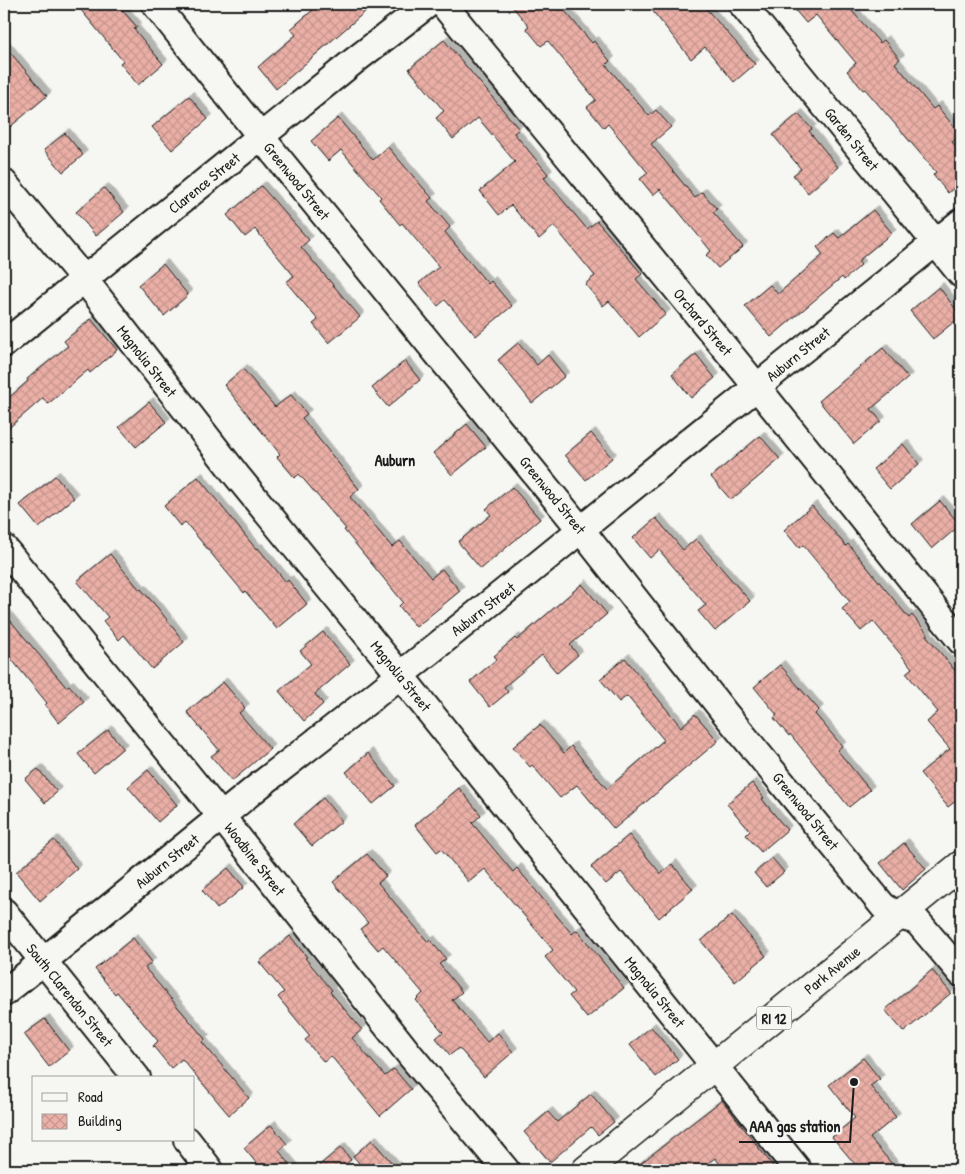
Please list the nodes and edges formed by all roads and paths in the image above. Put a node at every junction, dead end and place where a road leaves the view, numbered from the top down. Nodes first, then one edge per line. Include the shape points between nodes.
1 (155, 4) edge
2 (428, 4) edge
3 (443, 4) edge
4 (742, 4) edge
5 (261, 137) junction
6 (4, 183) edge
7 (961, 222) edge
8 (936, 243) junction
9 (961, 274) edge
10 (84, 280) junction
11 (4, 344) edge
12 (757, 387) junction
13 (581, 530) junction
14 (4, 548) edge
15 (961, 641) edge
16 (400, 674) junction
17 (221, 816) junction
18 (961, 865) edge
19 (4, 912) edge
20 (899, 916) junction
21 (44, 961) junction
22 (961, 973) edge
23 (4, 993) edge
24 (714, 1066) junction
25 (135, 1076) edge
26 (188, 1142) edge
27 (210, 1170) edge
28 (506, 1170) edge
29 (586, 1170) edge
30 (798, 1170) edge

1 - 5 street, Greenwood Street
2 - 5 street, Clarence Street
3 - 12 street, Orchard Street
4 - 8 street, Garden Street
5 - 10 street, Clarence Street
5 - 13 street, Greenwood Street
6 - 10 street, Magnolia Street
7 - 8 street, Auburn Street
8 - 9 street, Garden Street
8 - 12 street, Auburn Street
10 - 11 street, Clarence Street
10 - 16 street, Magnolia Street via 237,476
12 - 13 street, Auburn Street
12 - 15 street, Orchard Street
13 - 16 street, Auburn Street
13 - 20 street, Greenwood Street via 883,906
14 - 17 street, Woodbine Street
16 - 17 street, Auburn Street
16 - 24 street, Magnolia Street
17 - 21 street, Auburn Street
17 - 28 street, Woodbine Street via 410,1055
18 - 20 main road, Park Avenue / RI 12
19 - 21 street, South Clarendon Street
20 - 22 street, Greenwood Street via 917,921
20 - 24 main road, Park Avenue / RI 12
21 - 23 street, Auburn Street
21 - 25 street, South Clarendon Street
24 - 29 main road, Park Avenue / RI 12
24 - 30 street, Magnolia Street
26 - 27 street

